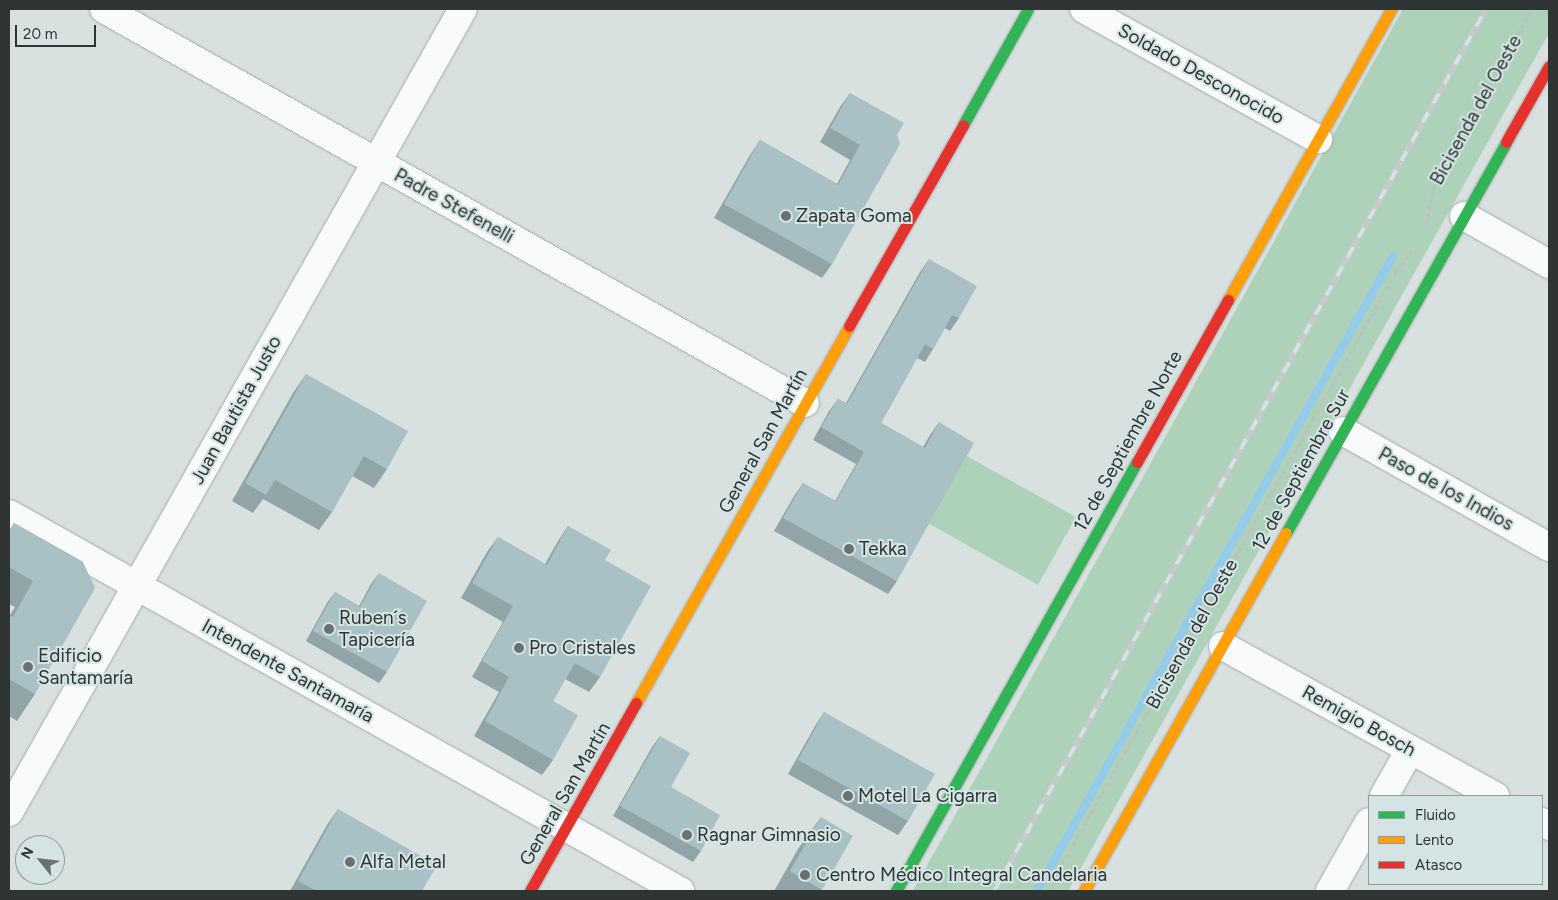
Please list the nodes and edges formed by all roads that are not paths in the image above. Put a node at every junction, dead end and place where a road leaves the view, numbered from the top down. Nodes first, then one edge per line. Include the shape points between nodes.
1 (104, 9) edge
2 (463, 9) edge
3 (1028, 9) edge
4 (1084, 9) edge
5 (1391, 9) edge
6 (1549, 66) edge
7 (1318, 139) junction
8 (377, 162) junction
9 (1464, 216) junction
10 (1549, 264) edge
11 (805, 403) junction
12 (1343, 432) junction
13 (9, 514) edge
14 (1549, 547) edge
15 (137, 586) junction
16 (1223, 646) junction
17 (1410, 750) junction
18 (1385, 795) edge
19 (1492, 795) edge
20 (9, 812) edge
21 (1368, 824) edge
22 (567, 828) junction
23 (530, 891) edge
24 (680, 891) edge
25 (896, 891) edge
26 (1084, 891) edge
27 (1330, 891) edge

1 - 8 street, Padre Stefenelli
2 - 8 street, Juan Bautista Justo
3 - 11 street, General San Martín
4 - 7 street, Soldado Desconocido
5 - 7 street, 12 de Septiembre Norte
6 - 9 street, 12 de Septiembre Sur
7 - 25 street, 12 de Septiembre Norte
8 - 11 street, Padre Stefenelli
8 - 15 street, Juan Bautista Justo
9 - 10 street
9 - 12 street, 12 de Septiembre Sur
11 - 22 street, General San Martín
12 - 14 street, Paso de los Indios
12 - 16 street, 12 de Septiembre Sur
13 - 15 street, Intendente Santamaría
15 - 20 street, Juan Bautista Justo
15 - 22 street, Intendente Santamaría
16 - 17 street, Remigio Bosch
16 - 26 street, 12 de Septiembre Sur
17 - 18 street
17 - 19 street, Remigio Bosch
21 - 27 street
22 - 23 street, General San Martín
22 - 24 street, Intendente Santamaría

